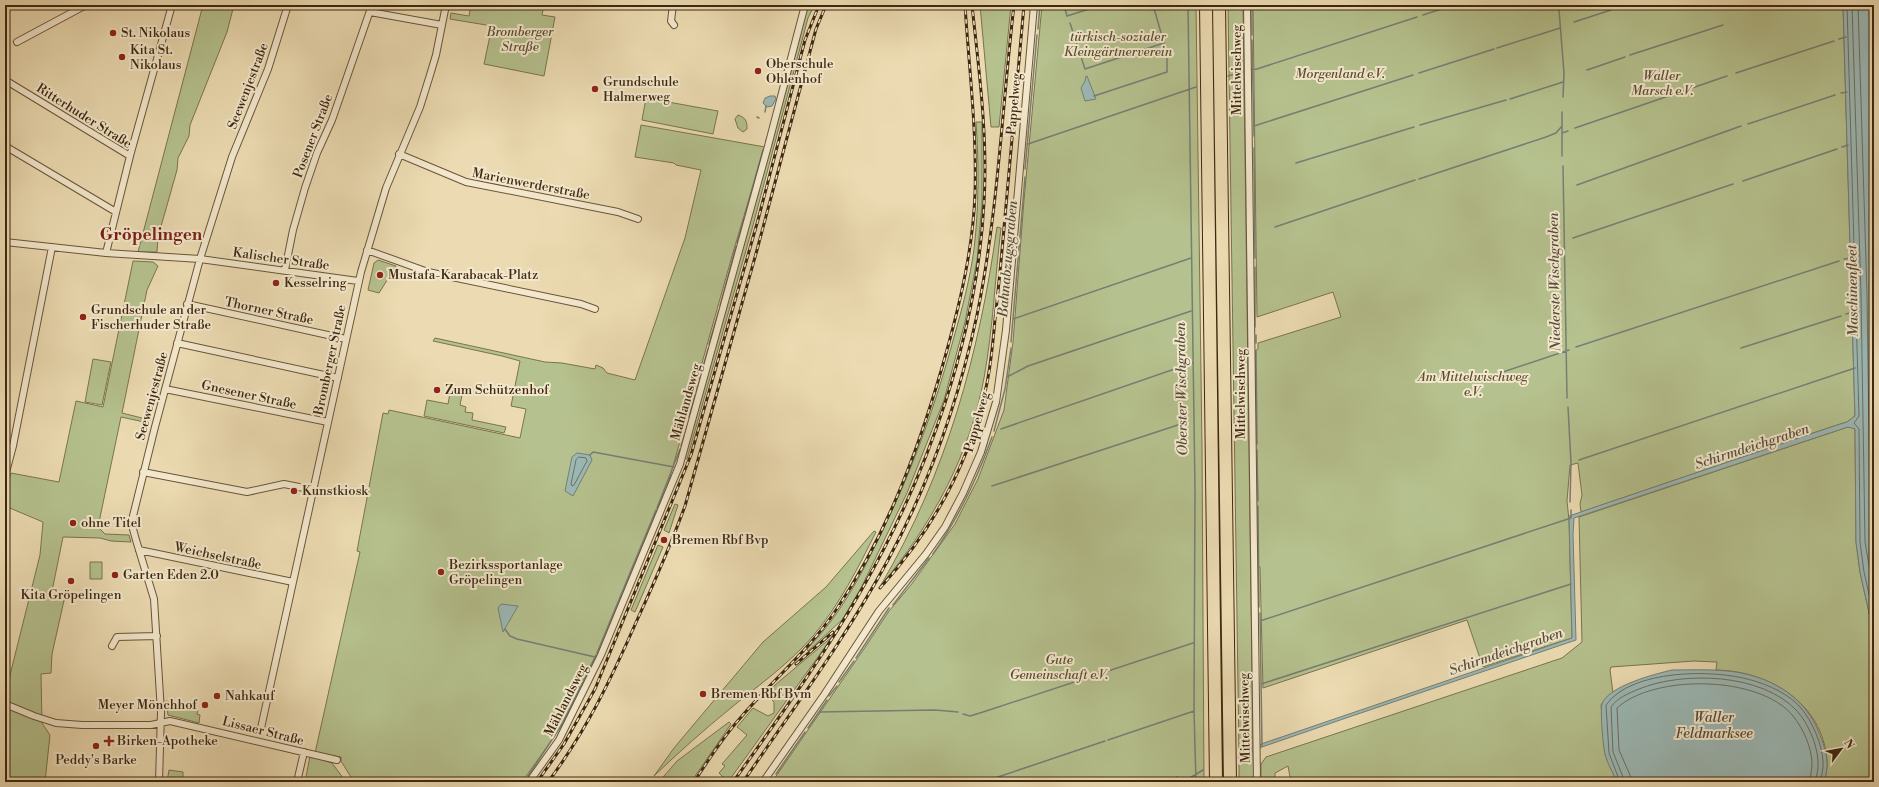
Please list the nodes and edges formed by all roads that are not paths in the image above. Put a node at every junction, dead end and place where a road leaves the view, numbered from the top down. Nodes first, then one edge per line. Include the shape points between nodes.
1 (86, 5) edge
2 (172, 5) edge
3 (288, 5) edge
4 (372, 5) edge
5 (446, 5) edge
6 (673, 5) edge
7 (805, 5) edge
8 (1034, 5) edge
9 (1206, 5) edge
10 (1219, 5) edge
11 (1247, 5) edge
12 (370, 12) junction
13 (442, 25) junction
14 (674, 25) dead end
15 (17, 42) dead end
16 (5, 80) edge
17 (5, 146) edge
18 (399, 154) junction
19 (130, 156) junction
20 (116, 212) junction
21 (638, 219) dead end
22 (5, 242) edge
23 (52, 247) junction
24 (367, 250) junction
25 (106, 253) junction
26 (200, 259) junction
27 (285, 270) junction
28 (358, 281) junction
29 (187, 304) junction
30 (595, 309) dead end
31 (346, 339) junction
32 (177, 343) junction
33 (338, 378) junction
34 (165, 389) junction
35 (328, 422) junction
36 (143, 472) junction
37 (5, 476) edge
38 (314, 490) junction
39 (139, 550) junction
40 (293, 582) junction
41 (157, 636) junction
42 (112, 646) dead end
43 (5, 704) edge
44 (161, 723) junction
45 (261, 728) dead end
46 (304, 752) junction
47 (336, 760) dead end
48 (1216, 769) junction
49 (159, 782) edge
50 (297, 782) edge
51 (529, 782) edge
52 (763, 782) edge
53 (1212, 782) edge
54 (1216, 782) edge
55 (1230, 782) edge
56 (1257, 782) edge

1 - 15 street
2 - 19 street
3 - 26 street, Seewenjestraße via 268,69 232,157
4 - 12 street, Posener Straße
5 - 13 street, Bromberger Straße
6 - 14 street via 671,21
7 - 51 street, Mählandsweg via 680,464 601,655 559,740
8 - 52 street, Pappelweg via 1005,345 996,402 981,452 945,527 879,611
9 - 48 highway
10 - 55 highway
11 - 56 street, Mittelwischweg
12 - 13 street
12 - 27 street, Posener Straße via 305,188
13 - 18 street, Bromberger Straße via 436,55 420,105
16 - 19 street, Ritterhuder Straße
17 - 20 street
18 - 21 street, Marienwerderstraße via 466,182 618,212
18 - 24 street, Bromberger Straße
19 - 20 street, Ritterhuder Straße
20 - 25 street, Ritterhuder Straße
22 - 23 street, Kalischer Straße
23 - 25 street, Kalischer Straße
23 - 37 street
24 - 28 street, Bromberger Straße
24 - 30 street via 428,272
25 - 26 street, Kalischer Straße
26 - 27 street, Kalischer Straße
26 - 29 street, Seewenjestraße
27 - 28 street, Kalischer Straße
28 - 31 street, Bromberger Straße
29 - 31 street, Thorner Straße
29 - 32 street, Seewenjestraße
31 - 33 street, Bromberger Straße
32 - 33 street
32 - 34 street, Seewenjestraße
33 - 35 street, Bromberger Straße
34 - 35 street, Gnesener Straße
34 - 36 street, Seewenjestraße
35 - 38 street, Bromberger Straße
36 - 38 street via 246,492 284,484
36 - 39 street, Seewenjestraße via 133,516 133,529
38 - 40 street, Bromberger Straße
39 - 40 street, Weichselstraße
39 - 41 street, Seewenjestraße via 154,598
40 - 45 street, Bromberger Straße
41 - 42 street via 117,637
41 - 44 street, Seewenjestraße
43 - 44 street, Lissaer Straße via 56,723 151,726
44 - 46 street, Lissaer Straße via 170,720
44 - 49 street, Seewenjestraße
46 - 47 street, Lissaer Straße
46 - 50 street
48 - 53 highway
48 - 54 highway

